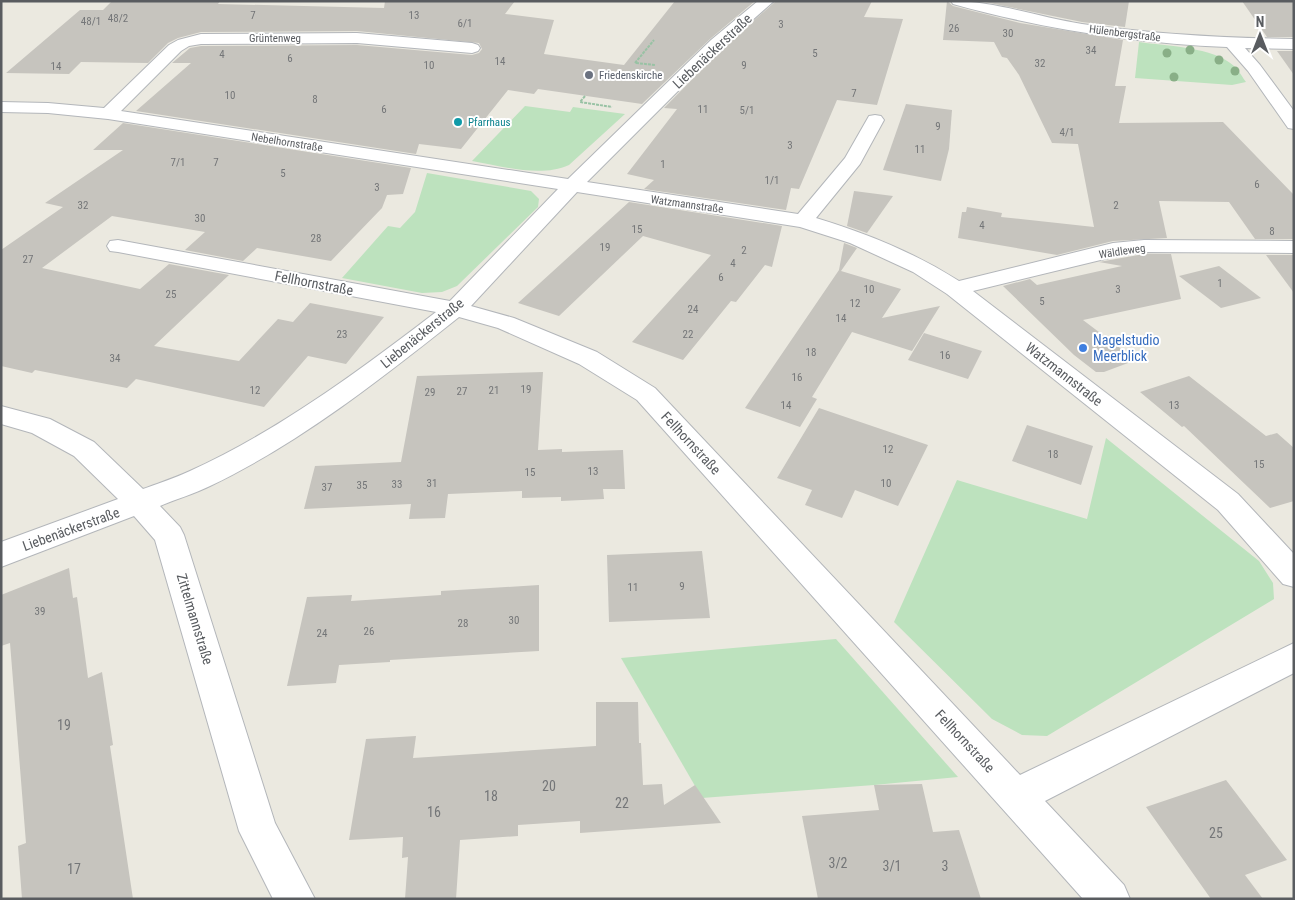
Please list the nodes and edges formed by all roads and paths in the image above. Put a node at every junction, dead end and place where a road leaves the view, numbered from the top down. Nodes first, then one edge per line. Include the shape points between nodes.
1 (767, 1) edge
2 (958, 1) edge
3 (654, 40) dead end
4 (1232, 43) junction
5 (1294, 44) edge
6 (472, 48) dead end
7 (644, 64) dead end
8 (1, 107) edge
9 (108, 114) junction
10 (875, 120) dead end
11 (1294, 124) edge
12 (572, 187) junction
13 (803, 221) junction
14 (118, 246) dead end
15 (1294, 248) edge
16 (955, 289) junction
17 (455, 309) junction
18 (1, 414) edge
19 (140, 503) junction
20 (1, 555) edge
21 (1294, 575) edge
22 (1294, 657) edge
23 (1016, 796) junction
24 (295, 899) edge
25 (1110, 899) edge

1 - 12 street, Liebenäckerstraße via 717,43
2 - 4 street, Hülenbergstraße via 1065,25
3 - 7 path via 635,63
4 - 5 street, Hülenbergstraße
4 - 11 street
6 - 9 street, Grüntenweg via 357,38 201,39 175,48
8 - 9 street, Nebelhornstraße
9 - 12 street, Nebelhornstraße
10 - 13 street via 853,160
12 - 13 street, Watzmannstraße
12 - 17 street, Liebenäckerstraße
13 - 16 street, Watzmannstraße via 858,238 921,267
14 - 17 street, Fellhornstraße
15 - 16 street, Wäldleweg via 1144,246 1113,250
16 - 21 street, Watzmannstraße via 1228,502
17 - 19 street, Liebenäckerstraße via 300,422 199,479
17 - 23 street, Fellhornstraße via 506,323 588,358 646,394
18 - 19 street, Zittelmannstraße via 41,426 84,449
19 - 20 street, Liebenäckerstraße
19 - 24 street, Zittelmannstraße via 169,535 258,831
22 - 23 street
23 - 25 street, Fellhornstraße

